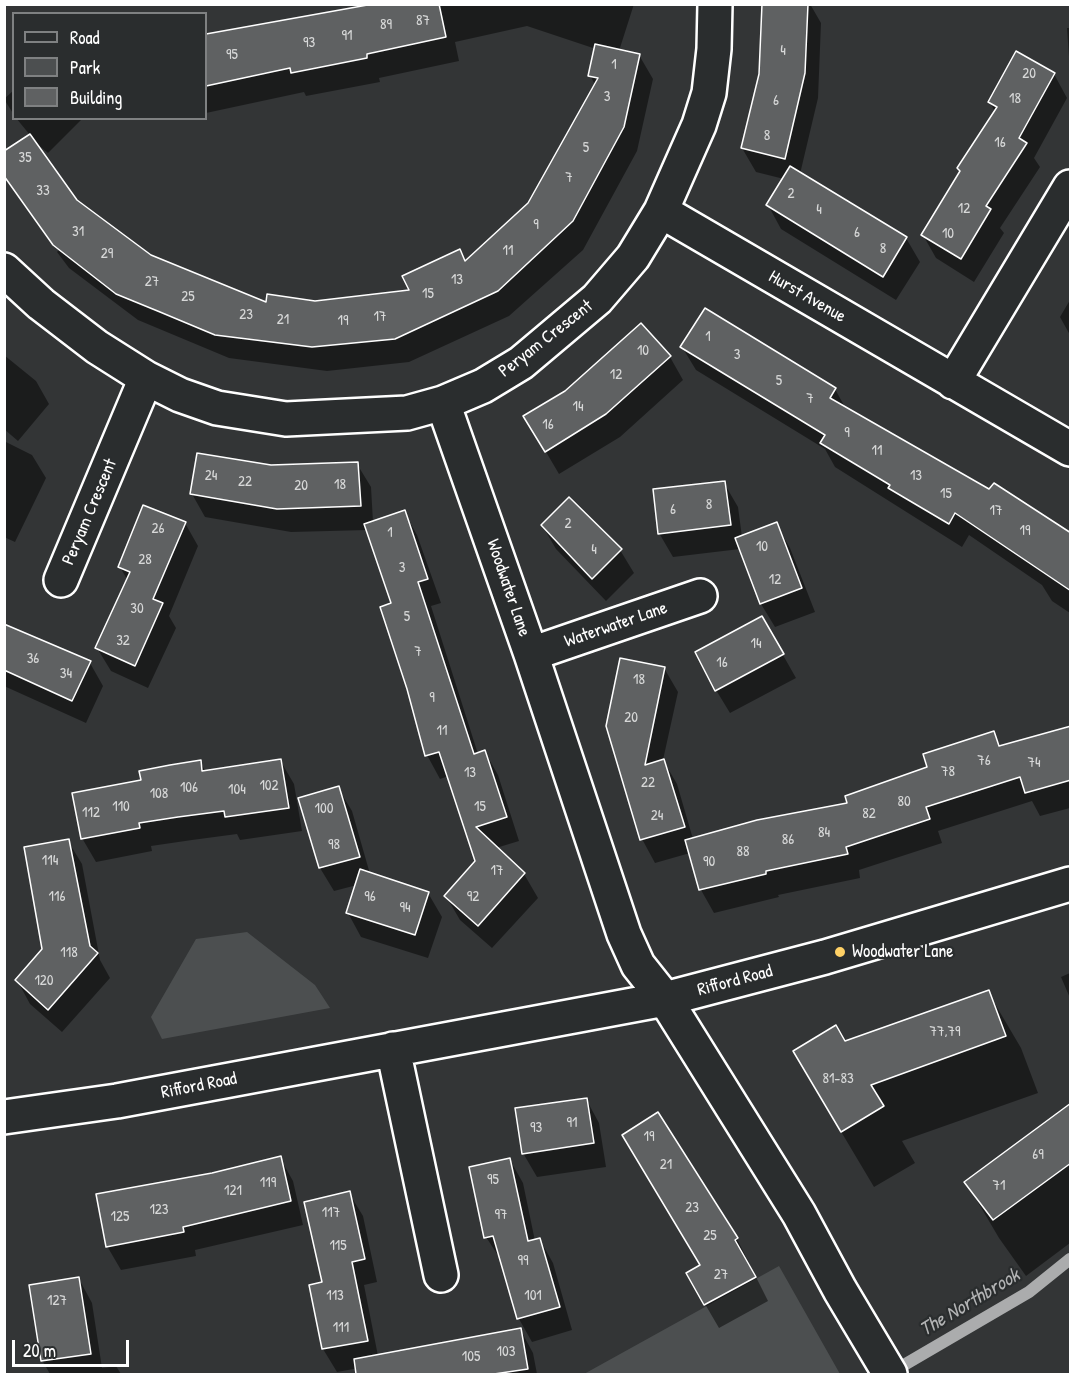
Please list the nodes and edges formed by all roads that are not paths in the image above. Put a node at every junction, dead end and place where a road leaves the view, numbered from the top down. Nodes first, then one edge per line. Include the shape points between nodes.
1 (715, 4) edge
2 (1071, 187) edge
3 (661, 211) junction
4 (4, 270) edge
5 (146, 378) junction
6 (953, 382) junction
7 (443, 403) junction
8 (1071, 449) edge
9 (61, 580) dead end
10 (700, 596) dead end
11 (531, 654) junction
12 (1071, 884) edge
13 (665, 999) junction
14 (393, 1049) junction
15 (4, 1117) edge
16 (441, 1275) dead end
17 (884, 1365) edge

1 - 3 street, Peryam Crescent via 709,93 681,171
2 - 6 street
3 - 6 street, Hurst Avenue
3 - 7 street, Peryam Crescent via 633,257 597,299 565,328 521,363 483,386
4 - 5 street, Peryam Crescent via 97,347
5 - 7 street, Peryam Crescent via 217,408 286,419 407,413
5 - 9 street, Peryam Crescent
6 - 8 street, Hurst Avenue
7 - 11 street, Woodwater Lane
10 - 11 street, Waterwater Lane
11 - 13 street, Woodwater Lane via 624,934 638,965
12 - 13 street, Rifford Road via 825,957
13 - 14 street, Rifford Road
13 - 17 street, Woodwater Lane via 799,1214
14 - 15 street, Rifford Road via 117,1101
14 - 16 street

